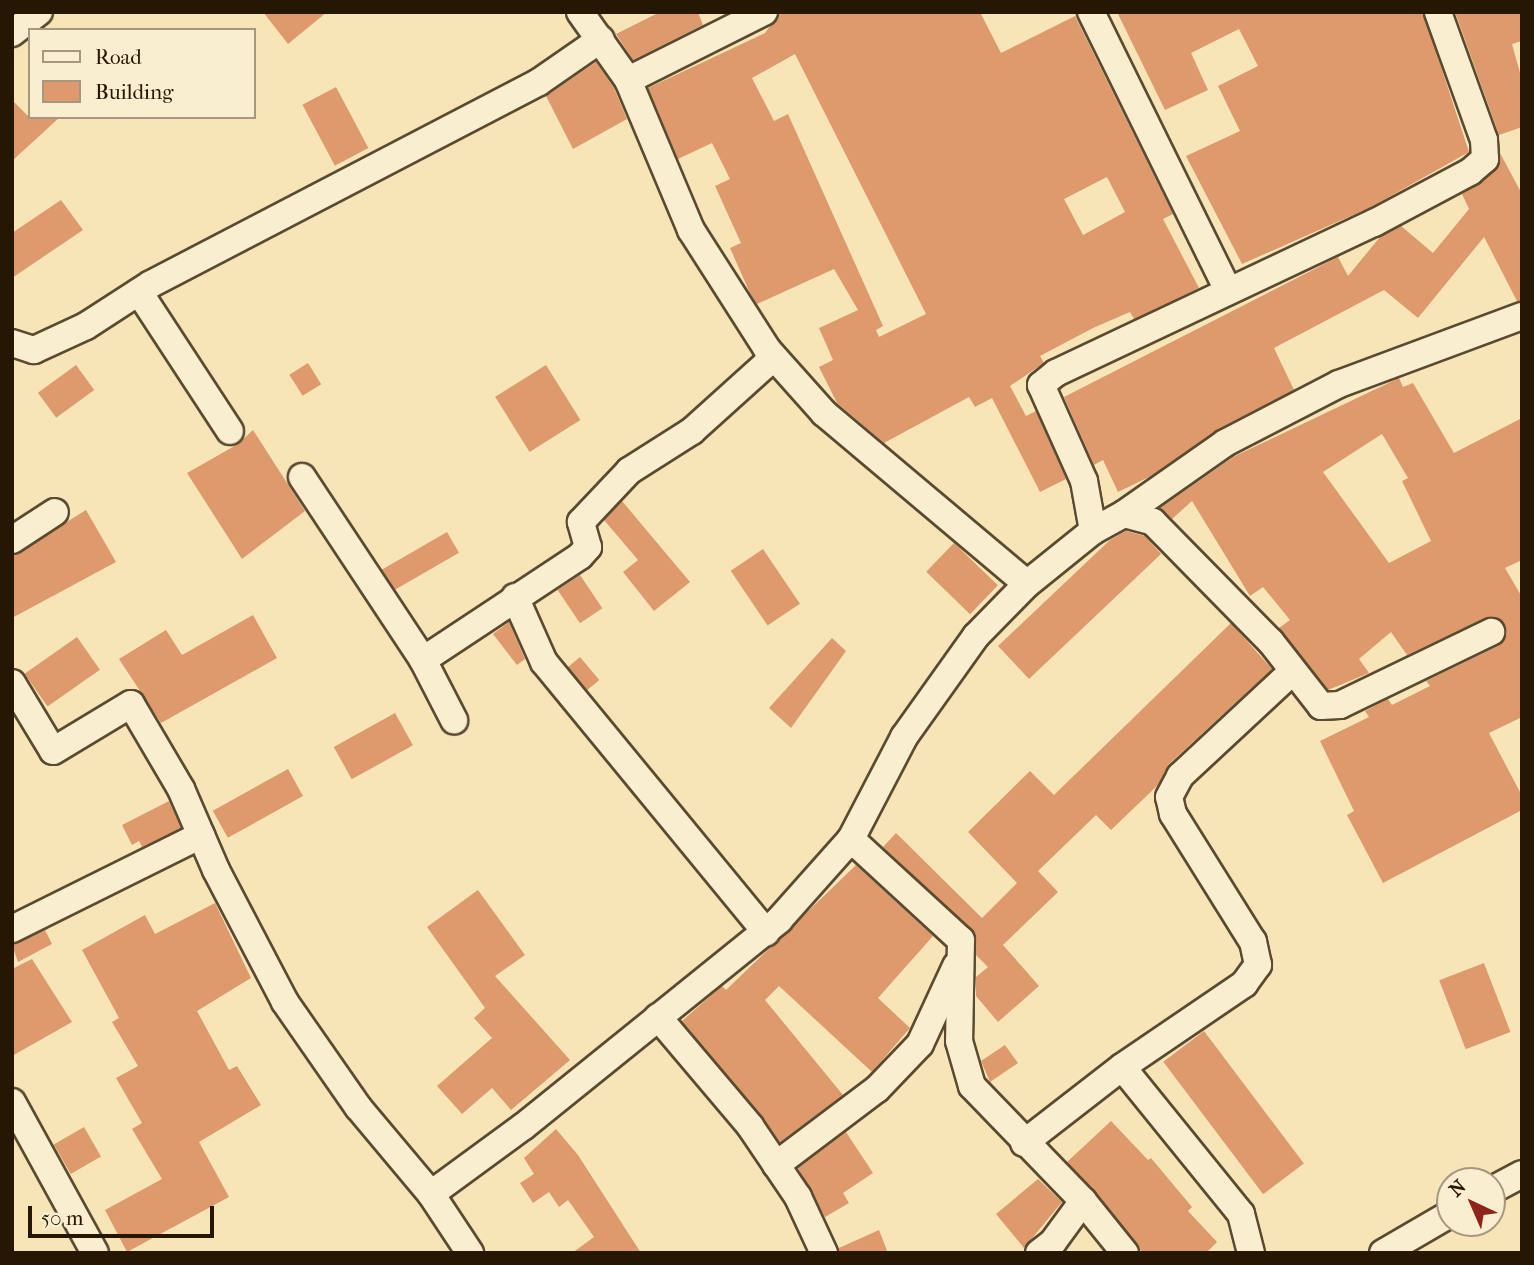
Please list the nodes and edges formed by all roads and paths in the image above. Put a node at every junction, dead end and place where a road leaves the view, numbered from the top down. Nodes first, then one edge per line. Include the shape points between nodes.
1 (38, 12) edge
2 (579, 12) edge
3 (764, 12) edge
4 (1091, 12) edge
5 (1438, 12) edge
6 (12, 33) edge
7 (601, 39) junction
8 (628, 80) junction
9 (1228, 290) junction
10 (139, 292) junction
11 (1522, 316) edge
12 (12, 343) edge
13 (774, 357) junction
14 (230, 431) dead end
15 (302, 477) dead end
16 (55, 512) dead end
17 (1124, 514) junction
18 (1093, 531) junction
19 (12, 540) edge
20 (1027, 584) junction
21 (515, 597) junction
22 (1491, 632) dead end
23 (423, 660) junction
24 (1292, 672) junction
25 (12, 683) edge
26 (454, 720) dead end
27 (201, 835) junction
28 (851, 839) junction
29 (12, 929) edge
30 (766, 932) junction
31 (961, 957) junction
32 (658, 1017) junction
33 (1122, 1067) junction
34 (12, 1102) edge
35 (1024, 1143) junction
36 (776, 1165) junction
37 (1522, 1174) edge
38 (1506, 1183) edge
39 (431, 1194) junction
40 (1083, 1201) junction
41 (1436, 1222) edge
42 (95, 1253) edge
43 (470, 1253) edge
44 (824, 1253) edge
45 (1039, 1253) edge
46 (1125, 1253) edge
47 (1251, 1253) edge
48 (1383, 1253) edge

1 - 6 street
2 - 7 street
3 - 8 street
4 - 9 street
5 - 9 street via 1484,139 1485,159 1470,172 1374,223
7 - 8 street
7 - 10 street via 539,82
8 - 13 street via 691,230 728,294
9 - 18 street via 1056,373 1041,385 1084,481
10 - 12 street via 86,326 34,350
10 - 14 street
11 - 17 street via 1339,384 1225,443
13 - 20 street via 833,421
13 - 21 street via 692,430 629,471 581,522 588,547
15 - 23 street
16 - 19 street
17 - 18 street
17 - 24 street via 1153,522 1270,642
18 - 20 street
20 - 28 street via 976,636 933,692
21 - 23 street
21 - 30 street via 544,662
22 - 24 street via 1340,705 1321,706
23 - 26 street
24 - 33 street via 1180,776 1169,797 1172,814 1253,942 1258,965 1244,984
25 - 27 street via 53,751 131,704 181,789
27 - 29 street
27 - 39 street via 285,1002 358,1107
28 - 30 street
28 - 31 street via 961,940
30 - 32 street
31 - 35 street via 959,1041 972,1086
31 - 36 street via 920,1044 877,1089
32 - 36 street via 750,1126
32 - 39 street via 524,1126
33 - 35 street
33 - 47 street via 1241,1213
34 - 42 street
35 - 40 street
36 - 44 street via 798,1198
37 - 38 street
39 - 43 street
40 - 45 street via 1053,1242
40 - 46 street
41 - 48 street

